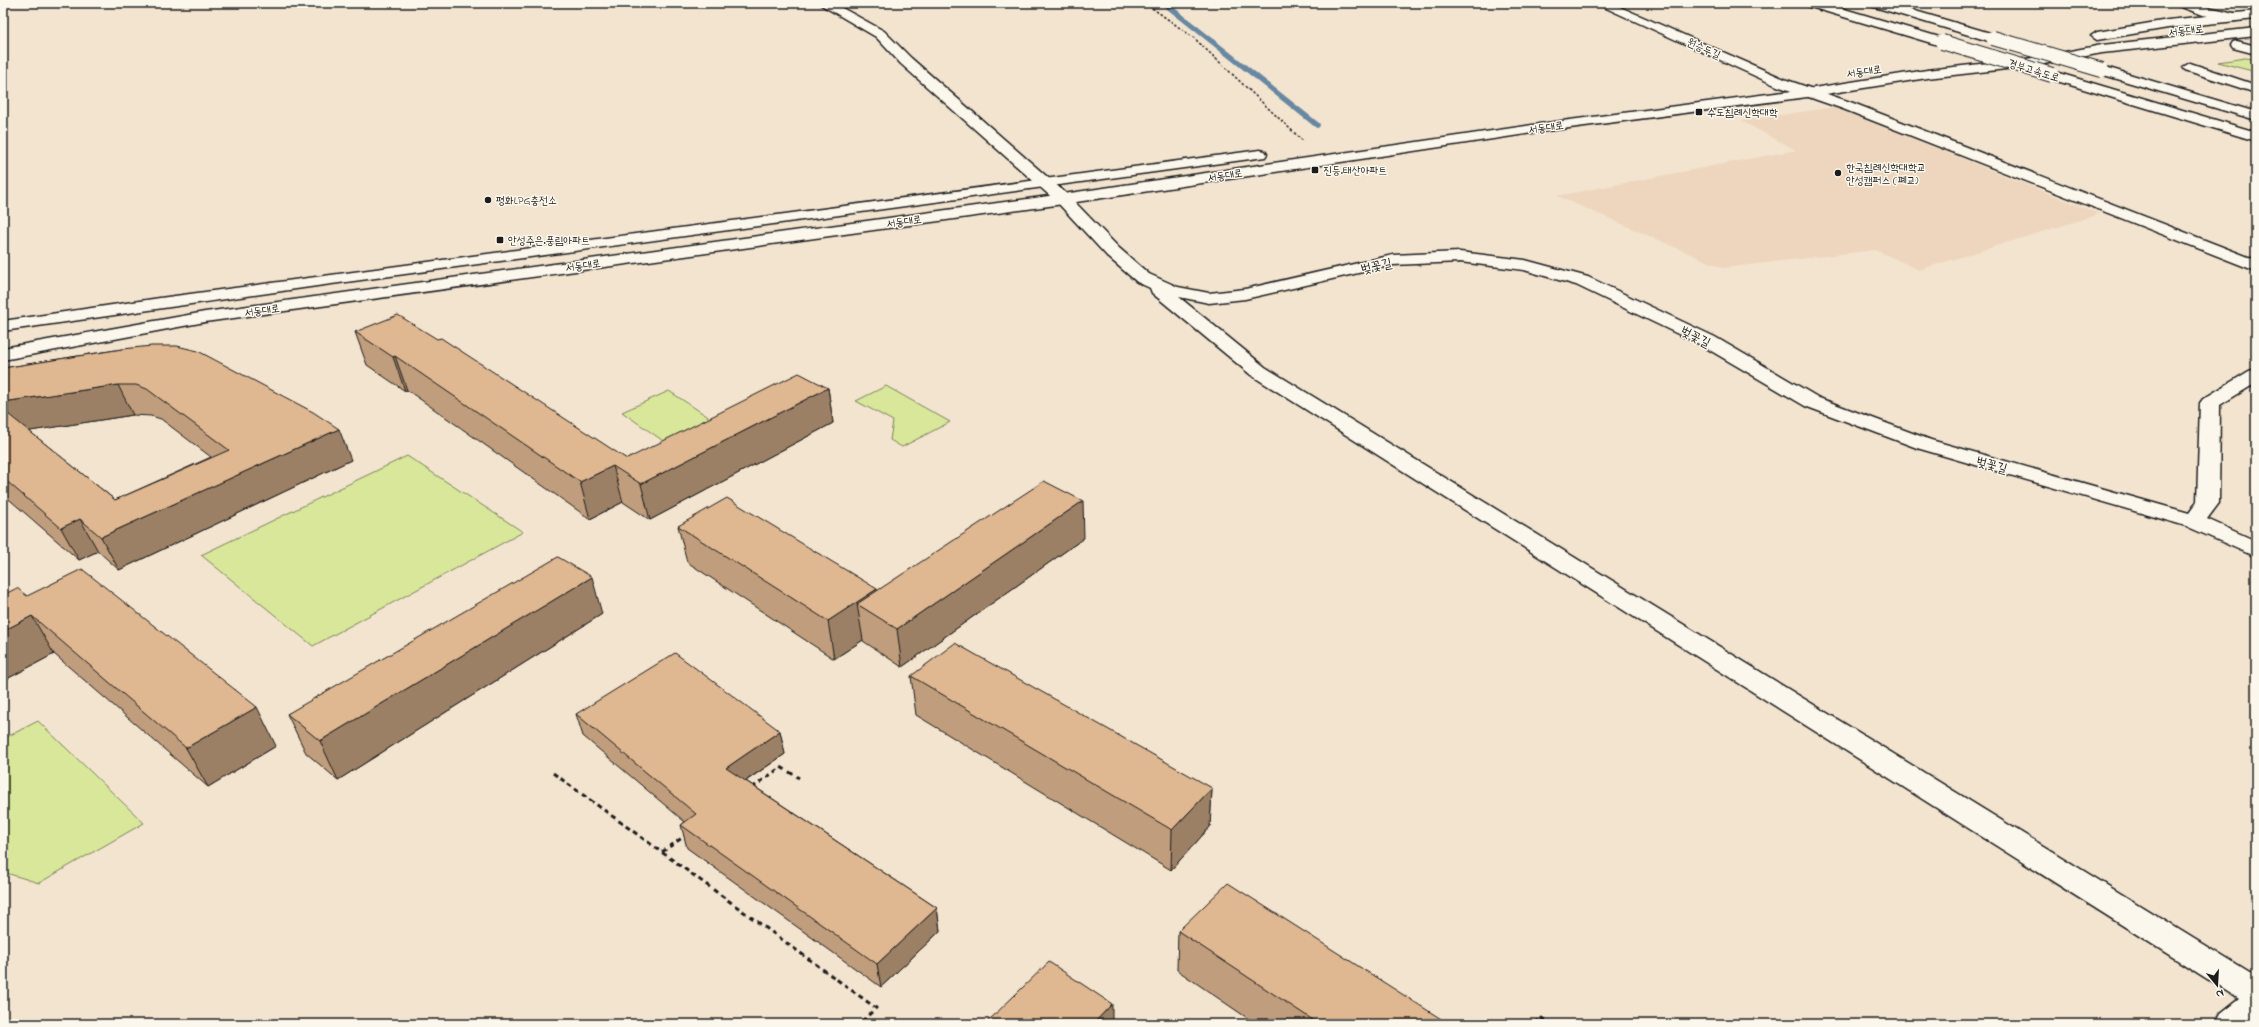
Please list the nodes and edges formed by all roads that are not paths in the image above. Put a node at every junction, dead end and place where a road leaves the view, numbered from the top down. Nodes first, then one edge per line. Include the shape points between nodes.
1 (824, 3) edge
2 (1601, 3) edge
3 (1812, 3) edge
4 (1875, 3) edge
5 (1888, 3) edge
6 (2178, 4) edge
7 (2256, 15) edge
8 (2235, 17) junction
9 (2199, 20) junction
10 (2256, 22) edge
11 (2256, 32) edge
12 (1993, 38) junction
13 (2082, 39) dead end
14 (2058, 43) dead end
15 (2256, 43) edge
16 (2237, 45) junction
17 (2256, 50) edge
18 (2003, 53) junction
19 (2033, 62) junction
20 (2190, 67) dead end
21 (1782, 83) junction
22 (2256, 89) edge
23 (1806, 93) junction
24 (2256, 116) edge
25 (2256, 137) edge
26 (1046, 185) junction
27 (1063, 199) junction
28 (2256, 266) edge
29 (1143, 278) junction
30 (3, 326) edge
31 (3, 354) edge
32 (2256, 376) edge
33 (2194, 522) junction
34 (2256, 550) edge
35 (2256, 993) edge
36 (2256, 1005) edge
37 (2231, 1024) edge

1 - 26 main road via 880,34
2 - 21 main road, 원승두길
3 - 25 main road, 경부고속도로, bridge
4 - 12 main road, 경부고속도로
5 - 12 main road
6 - 8 main road
6 - 9 main road
7 - 8 main road
8 - 9 main road
9 - 13 main road
10 - 18 main road, 서동대로
11 - 19 main road, 서동대로 via 2102,49
12 - 24 main road, 경부고속도로, bridge
14 - 18 main road
15 - 16 main road
16 - 17 main road
16 - 19 main road
18 - 21 main road, 서동대로
19 - 23 main road, 서동대로 via 1927,74
20 - 22 main road
21 - 23 main road, 원승두길
21 - 26 main road, 서동대로
23 - 27 main road, 서동대로 via 1539,128
23 - 28 main road, 서동대로 via 1848,106
26 - 27 main road, 벚꽃길
26 - 30 main road, 서동대로 via 256,288
27 - 29 main road, 벚꽃길 via 1113,252
27 - 31 main road, 서동대로 via 206,317
29 - 33 main road, 벚꽃길 via 1173,291 1209,298 1245,294 1393,260 1460,257 1525,265 1582,281 1708,342 1812,402 1924,444
29 - 35 main road via 1258,371
32 - 33 main road via 2210,403 2208,503
33 - 34 main road, 벚꽃길
36 - 37 main road

